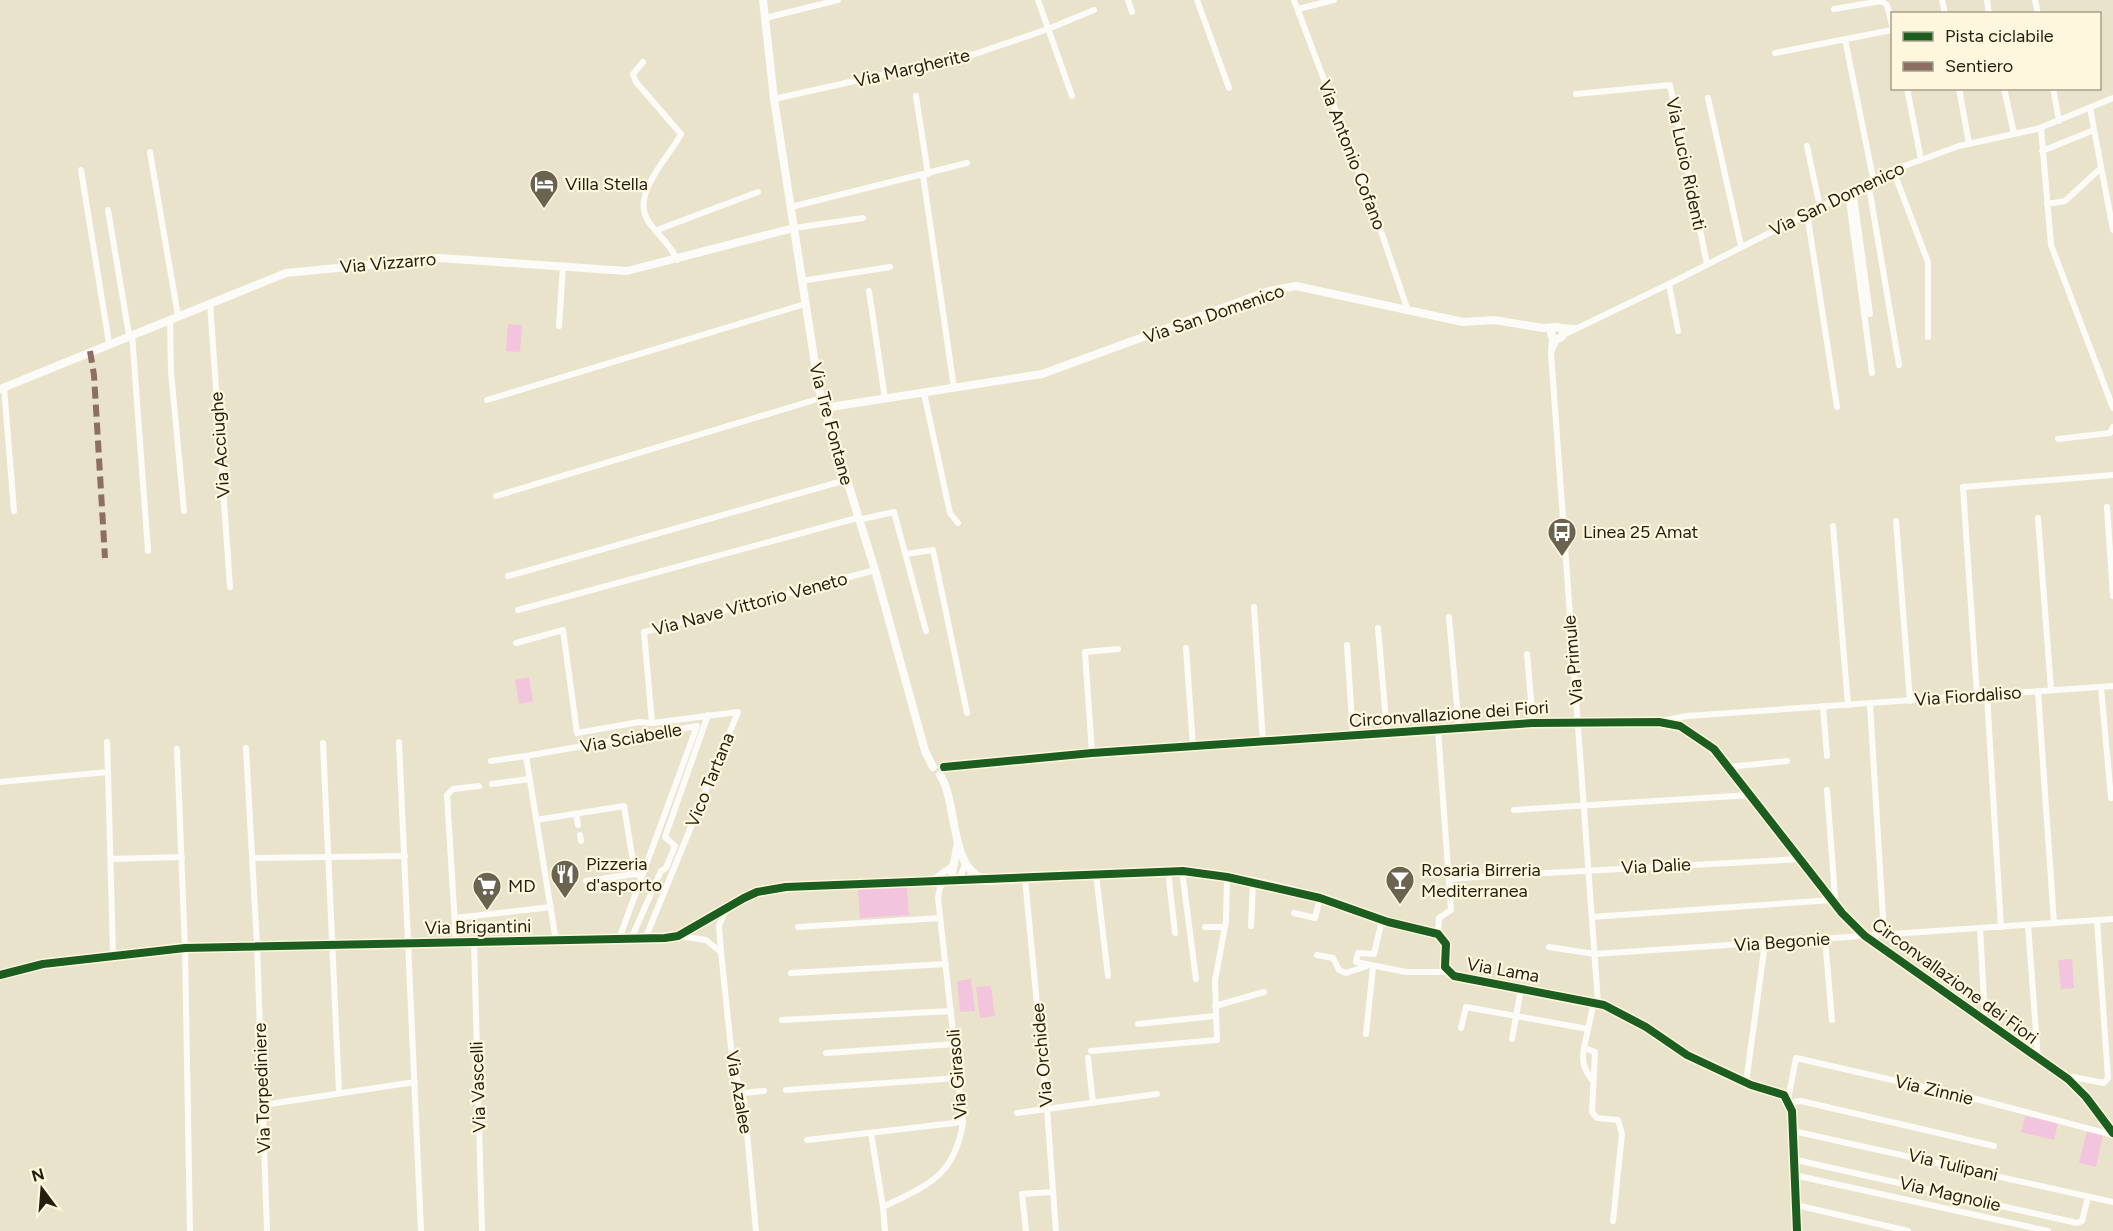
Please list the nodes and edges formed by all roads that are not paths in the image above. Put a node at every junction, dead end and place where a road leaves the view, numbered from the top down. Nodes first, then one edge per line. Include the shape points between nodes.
1 (763, 0) edge
2 (838, 0) edge
3 (1038, 0) edge
4 (1128, 0) edge
5 (1197, 0) edge
6 (1294, 0) edge
7 (1334, 0) edge
8 (1298, 9) junction
9 (1834, 9) dead end
10 (1094, 10) dead end
11 (1132, 12) dead end
12 (765, 18) junction
13 (1891, 18) edge
14 (1048, 29) junction
15 (1891, 30) edge
16 (1845, 39) junction
17 (1775, 53) dead end
18 (643, 62) dead end
19 (1229, 88) dead end
20 (1907, 90) edge
21 (1959, 90) edge
22 (2004, 90) edge
23 (2052, 90) edge
24 (1576, 94) dead end
25 (916, 96) dead end
26 (1072, 96) dead end
27 (1708, 98) dead end
28 (2113, 98) edge
29 (774, 99) junction
30 (2090, 108) junction
31 (2059, 121) junction
32 (2041, 128) junction
33 (2094, 130) junction
34 (2014, 135) junction
35 (1969, 144) junction
36 (1807, 146) dead end
37 (2042, 151) junction
38 (150, 152) dead end
39 (1921, 160) junction
40 (967, 163) dead end
41 (2101, 168) junction
42 (81, 170) dead end
43 (1893, 170) junction
44 (925, 174) junction
45 (1870, 180) junction
46 (1850, 190) junction
47 (758, 192) dead end
48 (2047, 204) junction
49 (791, 207) junction
50 (1820, 207) junction
51 (108, 210) dead end
52 (1807, 213) junction
53 (863, 218) dead end
54 (794, 228) junction
55 (657, 230) junction
56 (2113, 230) edge
57 (1741, 246) junction
58 (677, 260) junction
59 (1707, 264) junction
60 (562, 266) junction
61 (890, 267) dead end
62 (801, 280) junction
63 (1669, 284) junction
64 (869, 291) dead end
65 (210, 303) junction
66 (805, 304) junction
67 (1408, 311) junction
68 (1870, 314) dead end
69 (174, 318) junction
70 (559, 326) dead end
71 (1678, 331) dead end
72 (1557, 333) junction
73 (130, 335) junction
74 (1928, 337) dead end
75 (109, 344) junction
76 (1899, 365) dead end
77 (1872, 373) dead end
78 (2, 388) edge
79 (954, 388) junction
80 (924, 393) junction
81 (821, 398) junction
82 (885, 399) junction
83 (487, 400) dead end
84 (1837, 407) dead end
85 (824, 408) junction
86 (2113, 408) edge
87 (2113, 427) edge
88 (2058, 440) dead end
89 (2113, 475) edge
90 (846, 480) junction
91 (496, 496) dead end
92 (2108, 507) dead end
93 (14, 511) dead end
94 (184, 511) dead end
95 (2038, 518) dead end
96 (858, 519) junction
97 (1896, 521) dead end
98 (958, 523) dead end
99 (1833, 526) dead end
100 (148, 552) dead end
101 (906, 554) junction
102 (875, 570) junction
103 (508, 576) dead end
104 (230, 587) dead end
105 (2113, 597) edge
106 (1254, 607) dead end
107 (518, 610) dead end
108 (1449, 616) dead end
109 (1378, 628) dead end
110 (926, 630) dead end
111 (516, 643) dead end
112 (1347, 645) dead end
113 (1186, 648) dead end
114 (1118, 649) dead end
115 (1527, 654) dead end
116 (2113, 686) edge
117 (2102, 687) junction
118 (2051, 690) junction
119 (2038, 691) junction
120 (1977, 695) junction
121 (1987, 695) junction
122 (1910, 700) junction
123 (1870, 704) junction
124 (1848, 705) junction
125 (1823, 706) junction
126 (967, 713) dead end
127 (708, 715) junction
128 (1659, 722) junction
129 (652, 723) junction
130 (1533, 723) junction
131 (1578, 724) junction
132 (1459, 728) junction
133 (1438, 730) junction
134 (1387, 733) junction
135 (1353, 736) junction
136 (107, 742) dead end
137 (399, 742) dead end
138 (1263, 742) junction
139 (322, 743) dead end
140 (1193, 747) junction
141 (246, 748) dead end
142 (177, 749) dead end
143 (1092, 753) junction
144 (526, 756) junction
145 (1827, 756) dead end
146 (491, 761) dead end
147 (1787, 761) dead end
148 (933, 767) joint
149 (1728, 767) junction
150 (942, 771) junction
151 (108, 772) junction
152 (530, 779) junction
153 (0, 782) edge
154 (492, 784) dead end
155 (479, 786) dead end
156 (1827, 790) dead end
157 (1752, 795) junction
158 (2111, 798) dead end
159 (1585, 806) junction
160 (1514, 810) dead end
161 (576, 814) junction
162 (536, 820) junction
163 (578, 825) dead end
164 (958, 843) junction
165 (328, 855) junction
166 (405, 856) junction
167 (182, 857) junction
168 (252, 858) junction
169 (111, 859) junction
170 (1801, 859) junction
171 (955, 863) junction
172 (965, 864) junction
173 (1590, 870) junction
174 (1168, 871) junction
175 (1182, 871) junction
176 (1096, 874) junction
177 (638, 875) junction
178 (1503, 875) dead end
179 (1510, 875) dead end
180 (1227, 877) junction
181 (951, 878) junction
182 (1025, 879) junction
183 (1449, 879) junction
184 (586, 881) dead end
185 (931, 881) junction
186 (990, 881) junction
187 (1253, 882) junction
188 (1320, 898) junction
189 (1832, 900) junction
190 (550, 907) junction
191 (726, 908) junction
192 (1294, 913) dead end
193 (711, 917) junction
194 (1592, 917) junction
195 (455, 918) junction
196 (940, 918) junction
197 (2113, 919) edge
198 (1382, 920) junction
199 (2097, 920) junction
200 (2054, 923) junction
201 (698, 925) junction
202 (2028, 925) junction
203 (719, 926) junction
204 (1251, 926) dead end
205 (798, 927) dead end
206 (1205, 927) dead end
207 (1224, 927) junction
208 (2001, 927) junction
209 (1980, 928) junction
210 (1175, 933) dead end
211 (1438, 934) junction
212 (1884, 935) junction
213 (678, 936) junction
214 (1865, 936) junction
215 (619, 939) junction
216 (631, 939) junction
217 (645, 939) junction
218 (1825, 939) junction
219 (706, 940) junction
220 (556, 941) junction
221 (456, 942) junction
222 (474, 942) junction
223 (409, 943) junction
224 (1766, 943) junction
225 (332, 944) junction
226 (257, 945) junction
227 (1549, 947) dead end
228 (185, 948) junction
229 (721, 952) junction
230 (113, 954) junction
231 (1595, 954) junction
232 (1317, 955) dead end
233 (946, 964) junction
234 (1370, 966) junction
235 (1447, 972) junction
236 (791, 973) dead end
237 (0, 975) edge
238 (1108, 976) dead end
239 (1196, 979) dead end
240 (1521, 989) junction
241 (1264, 992) dead end
242 (1596, 1002) junction
243 (1215, 1006) junction
244 (951, 1011) junction
245 (1215, 1016) junction
246 (1516, 1016) junction
247 (1985, 1019) junction
248 (782, 1020) dead end
249 (1832, 1020) dead end
250 (1138, 1024) dead end
251 (1461, 1028) dead end
252 (1588, 1029) junction
253 (1366, 1034) dead end
254 (1512, 1039) dead end
255 (954, 1044) junction
256 (1584, 1048) junction
257 (826, 1053) dead end
258 (2039, 1060) junction
259 (958, 1078) junction
260 (2068, 1080) junction
261 (1593, 1081) junction
262 (415, 1082) junction
263 (1746, 1083) junction
264 (786, 1090) dead end
265 (764, 1091) dead end
266 (339, 1092) junction
267 (742, 1093) junction
268 (1157, 1094) dead end
269 (1789, 1101) junction
270 (1093, 1102) junction
271 (263, 1105) junction
272 (1047, 1109) junction
273 (1017, 1113) dead end
274 (963, 1122) junction
275 (1792, 1131) junction
276 (871, 1133) junction
277 (2113, 1134) edge
278 (807, 1140) dead end
279 (1994, 1146) dead end
280 (1792, 1159) junction
281 (1794, 1175) junction
282 (1053, 1192) junction
283 (2088, 1197) junction
284 (2113, 1202) edge
285 (1796, 1205) junction
286 (883, 1207) junction
287 (1613, 1221) dead end
288 (190, 1231) edge
289 (267, 1231) edge
290 (421, 1231) edge
291 (482, 1231) edge
292 (756, 1231) edge
293 (885, 1231) edge
294 (1026, 1231) edge
295 (1056, 1231) edge
296 (1797, 1231) edge
297 (1908, 1231) edge
298 (2048, 1231) edge

1 - 12 street, Via Tre Fontane
2 - 12 street
3 - 14 street
4 - 11 street
5 - 19 street
6 - 8 street, Via Antonio Cofano
7 - 8 street
8 - 67 street, Via Antonio Cofano
9 - 13 street via 1881,1 1887,5
10 - 14 street, Via Margherite
12 - 29 street, Via Tre Fontane
14 - 26 street
14 - 29 street, Via Margherite via 975,54
15 - 16 street
16 - 17 street
16 - 45 street
18 - 55 street via 633,74 636,82 681,135 653,176 645,197 645,217
20 - 39 street
21 - 35 street
22 - 34 street
23 - 31 street
24 - 59 street, Via Lucio Ridenti via 1670,85
25 - 44 street
27 - 57 street
28 - 30 street, Via San Domenico
29 - 49 street, Via Tre Fontane
30 - 31 street, Via San Domenico
30 - 33 street
31 - 32 street, Via San Domenico
32 - 34 street, Via San Domenico
32 - 37 street
33 - 37 street
33 - 41 street
34 - 35 street, Via San Domenico
35 - 39 street, Via San Domenico
36 - 50 street
37 - 48 street
38 - 69 street
39 - 43 street, Via San Domenico
40 - 44 street
41 - 48 street via 2065,201
41 - 56 street
42 - 75 street
43 - 45 street, Via San Domenico
43 - 74 street via 1928,262
44 - 49 street
44 - 79 street
45 - 46 street, Via San Domenico
45 - 76 street
46 - 50 street, Via San Domenico
46 - 68 street
46 - 77 street
47 - 55 street
48 - 86 street via 2050,245
49 - 54 street, Via Tre Fontane
50 - 52 street, Via San Domenico
51 - 73 street
52 - 57 street, Via San Domenico
52 - 84 street
53 - 54 street
54 - 58 street, Via Vizzarro
54 - 62 street, Via Tre Fontane
55 - 58 street
57 - 59 street, Via San Domenico
58 - 60 street, Via Vizzarro via 622,271
59 - 63 street, Via San Domenico
60 - 65 street, Via Vizzarro via 440,258 297,271
60 - 70 street
61 - 62 street
62 - 66 street, Via Tre Fontane
63 - 71 street
63 - 72 street, Via San Domenico via 1580,328
64 - 82 street
65 - 69 street, Via Vizzarro
65 - 104 street, Via Acciughe
66 - 81 street, Via Tre Fontane
66 - 83 street
67 - 72 street, Via San Domenico via 1463,321 1494,320
67 - 79 street, Via San Domenico via 1296,286 1269,291 1065,368
69 - 73 street, Via Vizzarro
69 - 94 street via 171,372
72 - 131 street, Via Primule via 1551,353
73 - 75 street, Via Vizzarro
73 - 100 street
75 - 78 street, Via Vizzarro
78 - 93 street
79 - 80 street, Via San Domenico
80 - 82 street, Via San Domenico
80 - 98 street via 950,513
81 - 85 street, Via Tre Fontane
81 - 91 street
82 - 85 street, Via San Domenico
85 - 90 street, Via Tre Fontane
87 - 88 street via 2110,433
89 - 120 street via 1963,487
90 - 96 street, Via Tre Fontane
90 - 103 street
92 - 105 street
95 - 118 street
96 - 101 street via 893,511
96 - 102 street, Via Tre Fontane
96 - 107 street
97 - 122 street
99 - 124 street
101 - 110 street
101 - 126 street via 933,550
102 - 129 street, Via Nave Vittorio Veneto via 644,632
102 - 148 street, Via Tre Fontane
106 - 138 street
108 - 132 street
109 - 134 street
111 - 129 street, Vico Tartana via 563,630 577,732
112 - 135 street
113 - 140 street
114 - 143 street via 1085,652
115 - 130 street
116 - 117 street, Via Fiordaliso
117 - 118 street, Via Fiordaliso
117 - 158 street
118 - 119 street, Via Fiordaliso
119 - 121 street, Via Fiordaliso
119 - 200 street
120 - 121 street, Via Fiordaliso
120 - 122 street, Via Fiordaliso
121 - 208 street
122 - 123 street, Via Fiordaliso
123 - 124 street, Via Fiordaliso
123 - 212 street
124 - 125 street, Via Fiordaliso
125 - 128 street, Via Fiordaliso via 1687,716
125 - 145 street
127 - 129 street, Vico Tartana
127 - 216 street, Via Sciabelle via 665,837 675,846
127 - 217 street, Vico Tartana via 738,712
128 - 131 street, Circonvallazione dei Fiori
128 - 149 street, Circonvallazione dei Fiori via 1691,732 1714,749
130 - 131 street, Circonvallazione dei Fiori
130 - 132 street, Circonvallazione dei Fiori
131 - 159 street, Via Primule
132 - 133 street, Circonvallazione dei Fiori
133 - 134 street, Circonvallazione dei Fiori
133 - 183 street
134 - 135 street, Circonvallazione dei Fiori
135 - 138 street, Circonvallazione dei Fiori
136 - 151 street
137 - 166 street
138 - 140 street, Circonvallazione dei Fiori
139 - 165 street
140 - 143 street, Circonvallazione dei Fiori
141 - 168 street, Via Torpediniere
142 - 167 street
143 - 150 street, Circonvallazione dei Fiori
144 - 146 street
144 - 152 street
144 - 177 street, Via Sciabelle via 697,726
147 - 149 street
148 - 150 street, Circonvallazione dei Fiori via 939,764
149 - 157 street, Circonvallazione dei Fiori
150 - 164 street
151 - 153 street
151 - 169 street
152 - 154 street
152 - 162 street
155 - 195 street via 453,789 447,795
156 - 189 street via 1835,897
157 - 159 street
157 - 170 street, Circonvallazione dei Fiori
159 - 160 street
159 - 173 street, Via Primule
161 - 162 street
161 - 163 street
161 - 177 street via 624,806
162 - 190 street
164 - 171 street
164 - 172 street
165 - 166 street
165 - 168 street
165 - 225 street
166 - 223 street
167 - 169 street
167 - 228 street
168 - 226 street, Via Torpediniere
169 - 230 street
170 - 173 street, Via Dalie
170 - 189 street, Circonvallazione dei Fiori
171 - 181 street
171 - 185 street
172 - 181 street, Via Girasoli via 961,875
172 - 186 street via 972,874
173 - 179 street, Via Dalie
173 - 194 street, Via Primule
174 - 175 street
174 - 176 street
174 - 210 street
175 - 180 street
175 - 239 street
176 - 182 street
176 - 238 street
177 - 184 street
177 - 215 street, Via Sciabelle
178 - 183 street
180 - 187 street
180 - 207 street
181 - 185 street, Via Brigantini
181 - 186 street
181 - 196 street, Via Girasoli via 940,887
182 - 186 street
182 - 272 street, Via Orchidee
183 - 211 street via 1451,910 1439,918
185 - 191 street, Via Brigantini via 786,887 757,892
187 - 188 street
187 - 204 street
188 - 192 street via 1315,918
188 - 198 street
189 - 194 street
189 - 214 street, Circonvallazione dei Fiori
190 - 195 street
190 - 220 street
191 - 193 street, Via Brigantini
191 - 203 street, Via Azalee
193 - 201 street, Via Brigantini
193 - 203 street
194 - 231 street, Via Primule
195 - 221 street
196 - 205 street
196 - 233 street, Via Girasoli
197 - 199 street, Via Begonie
198 - 211 street
198 - 234 street via 1374,954 1358,953 1356,962
199 - 200 street, Via Begonie
199 - 260 street via 2108,1078 2104,1083 2073,1077
200 - 202 street, Via Begonie
201 - 213 street, Via Brigantini
201 - 219 street
202 - 208 street, Via Begonie
202 - 258 street
203 - 229 street, Via Azalee
206 - 207 street
207 - 243 street
208 - 209 street, Via Begonie
209 - 212 street, Via Begonie
209 - 247 street
211 - 235 street, Via Lama via 1446,944
212 - 214 street, Via Begonie
213 - 217 street, Via Brigantini
213 - 219 street
214 - 218 street, Via Begonie
214 - 247 street, Circonvallazione dei Fiori
215 - 216 street, Via Brigantini
215 - 220 street, Via Brigantini
216 - 217 street, Via Brigantini
218 - 224 street, Via Begonie
218 - 249 street
219 - 229 street
220 - 222 street, Via Brigantini
221 - 222 street, Via Brigantini
221 - 223 street, Via Brigantini
222 - 291 street, Via Vascelli
223 - 225 street, Via Brigantini
223 - 262 street
224 - 231 street, Via Begonie
224 - 263 street
225 - 226 street, Via Brigantini
225 - 266 street
226 - 228 street, Via Brigantini
226 - 271 street, Via Torpediniere
227 - 231 street, Via Begonie
228 - 230 street, Via Brigantini
228 - 288 street
229 - 267 street, Via Azalee via 733,1067
230 - 237 street, Via Brigantini
231 - 242 street, Via Primule
232 - 234 street via 1333,958 1339,970 1346,973
233 - 236 street
233 - 244 street, Via Girasoli
234 - 235 street via 1406,972
234 - 253 street
235 - 240 street, Via Lama
240 - 242 street, Via Lama
240 - 246 street
241 - 243 street
242 - 252 street, Via Primule
242 - 263 street, Via Lama via 1646,1027 1687,1055
243 - 245 street
244 - 248 street
244 - 255 street, Via Girasoli
245 - 250 street
245 - 270 street via 1217,1040 1090,1054
246 - 251 street via 1466,1007
246 - 252 street
246 - 254 street
247 - 258 street, Circonvallazione dei Fiori
252 - 256 street, Via Primule
255 - 257 street
255 - 259 street, Via Girasoli
256 - 261 street via 1585,1070
256 - 261 street via 1595,1052
258 - 260 street, Circonvallazione dei Fiori
259 - 264 street
259 - 274 street, Via Girasoli
260 - 277 street, Circonvallazione dei Fiori
261 - 287 street via 1592,1112 1597,1118 1618,1120 1622,1134
262 - 266 street
262 - 290 street
263 - 269 street, Via Lama via 1784,1095
265 - 267 street
266 - 271 street
267 - 292 street, Via Azalee
268 - 270 street
269 - 275 street
269 - 277 street, Via Zinnie via 1796,1058
269 - 279 street, Via Lama
270 - 272 street
271 - 289 street, Via Torpediniere
272 - 273 street
272 - 282 street, Via Orchidee
274 - 276 street
274 - 286 street, Via Girasoli via 954,1158 942,1172 926,1186
275 - 280 street
275 - 283 street, Via Tulipani
276 - 278 street
276 - 286 street
280 - 281 street
280 - 283 street, Via Magnolie via 2077,1222 2082,1221
281 - 285 street
281 - 298 street
282 - 294 street via 1022,1194
282 - 295 street, Via Orchidee
283 - 284 street, Via Tulipani
285 - 296 street
285 - 297 street
286 - 293 street

